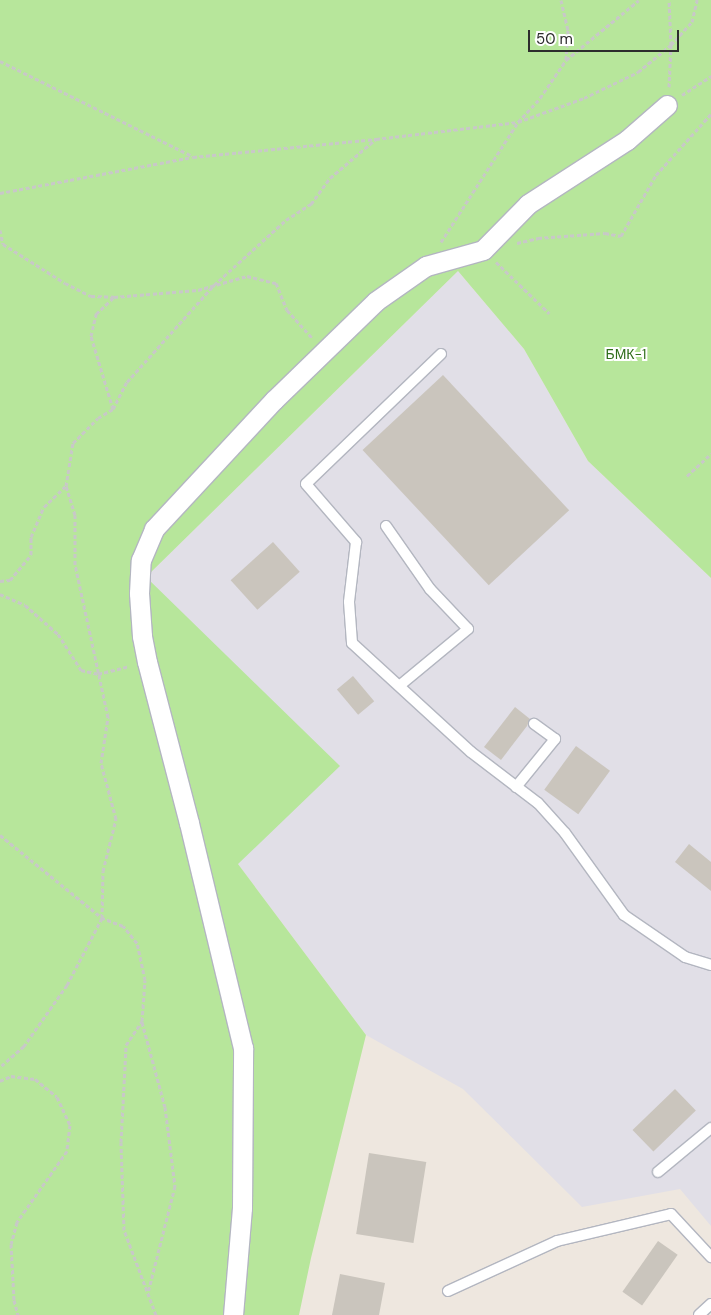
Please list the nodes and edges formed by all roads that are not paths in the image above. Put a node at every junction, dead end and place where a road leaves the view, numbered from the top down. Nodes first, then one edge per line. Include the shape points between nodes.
1 (667, 105) road end
2 (441, 354) dead end
3 (386, 526) dead end
4 (399, 686) junction
5 (534, 724) dead end
6 (516, 787) junction
7 (711, 965) edge
8 (711, 1128) edge
9 (658, 1172) dead end
10 (711, 1257) edge
11 (448, 1291) dead end
12 (711, 1304) edge
13 (233, 1315) edge
14 (699, 1315) edge

1 - 13 street via 627,140 528,204 483,250 426,266 376,301 274,400 154,529 141,560 139,593 147,662 243,1048 242,1208
2 - 4 lane via 306,484 356,542 349,602 352,644
3 - 4 lane via 430,589 468,629
4 - 6 lane via 471,752
5 - 6 lane via 555,739
6 - 7 lane via 538,803 565,833 624,915 685,957
8 - 9 lane
10 - 11 lane via 671,1214 557,1241
12 - 14 lane

